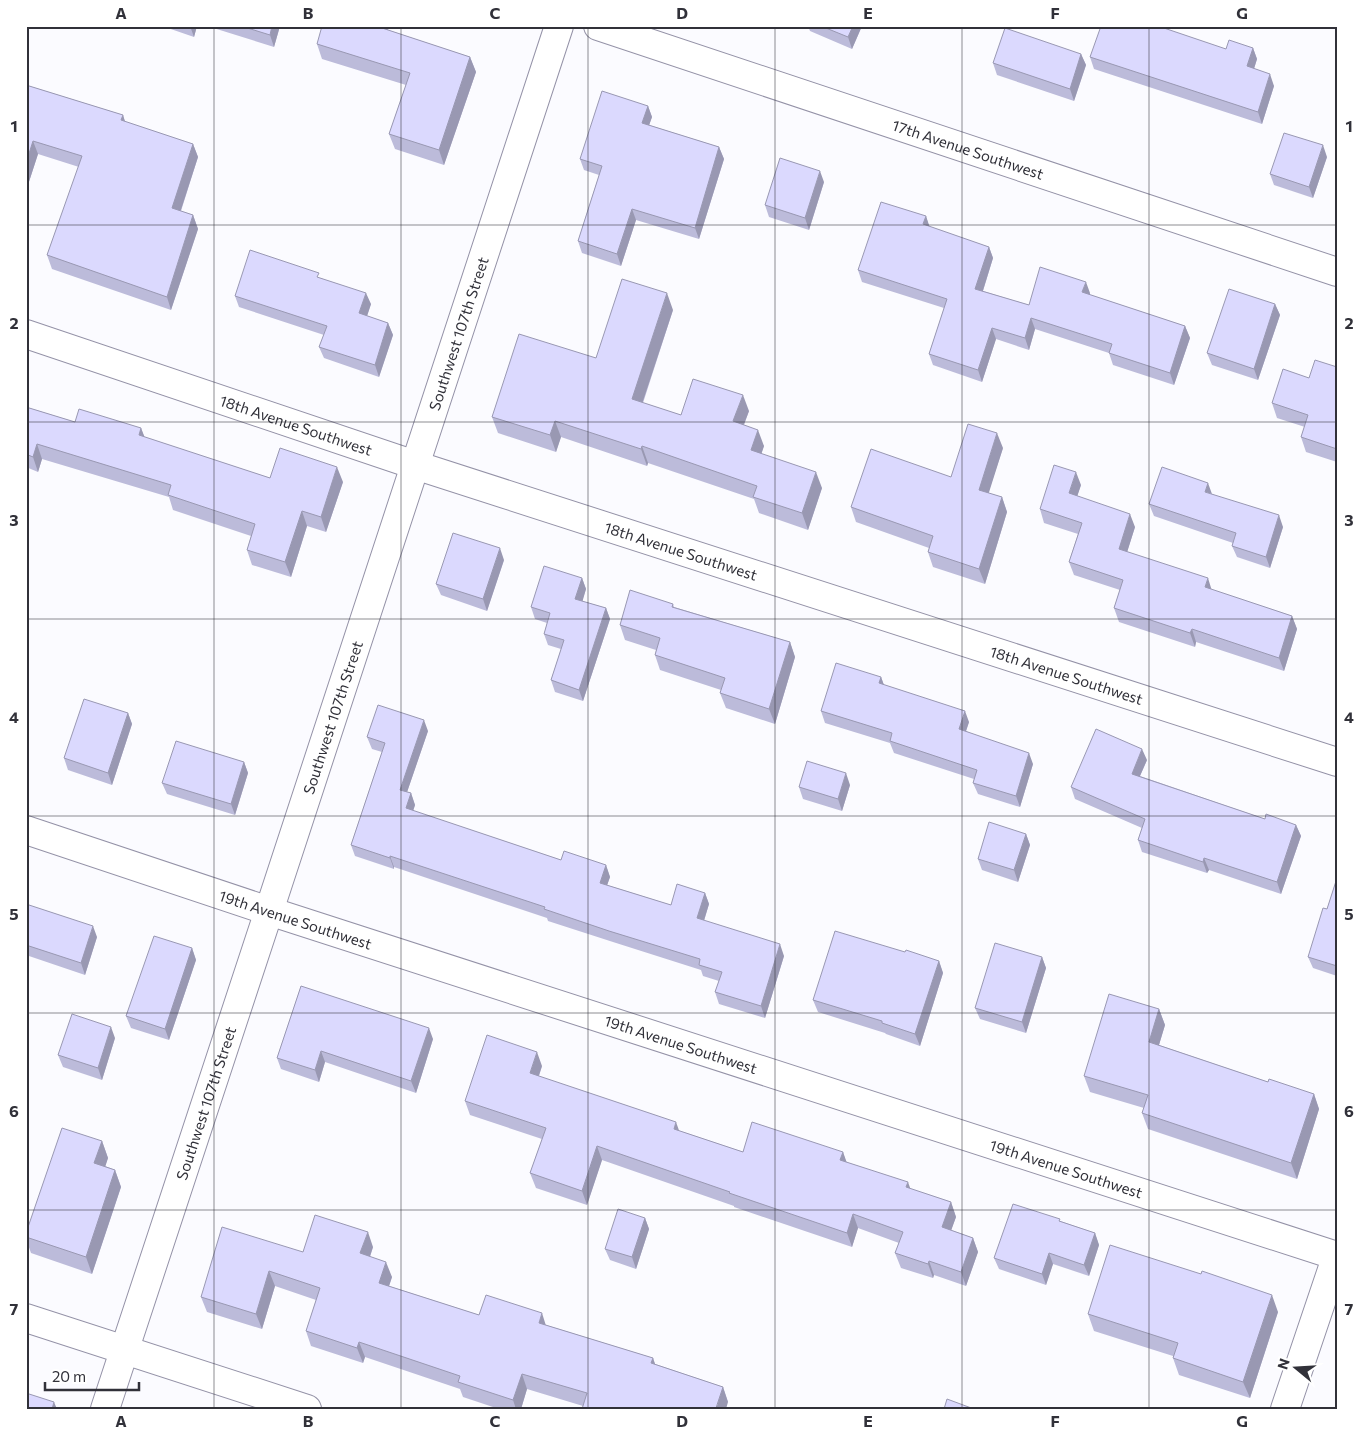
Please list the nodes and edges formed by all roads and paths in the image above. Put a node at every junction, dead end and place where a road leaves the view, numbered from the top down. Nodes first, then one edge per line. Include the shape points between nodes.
1 (559, 26) edge
2 (598, 26) edge
3 (1337, 272) edge
4 (26, 334) edge
5 (415, 465) junction
6 (1337, 762) edge
7 (26, 830) edge
8 (270, 911) junction
9 (1337, 1256) edge
10 (26, 1318) edge
11 (124, 1349) junction
12 (105, 1409) edge
13 (306, 1409) edge
14 (1285, 1409) edge

1 - 5 street, Southwest 107th Street
2 - 3 street, 17th Avenue Southwest
4 - 5 street, 18th Avenue Southwest
5 - 6 street, 18th Avenue Southwest
5 - 8 street, Southwest 107th Street
7 - 8 street, 19th Avenue Southwest
8 - 9 street, 19th Avenue Southwest
8 - 11 street, Southwest 107th Street
9 - 14 street
10 - 11 street
11 - 12 street, Southwest 107th Street
11 - 13 street

